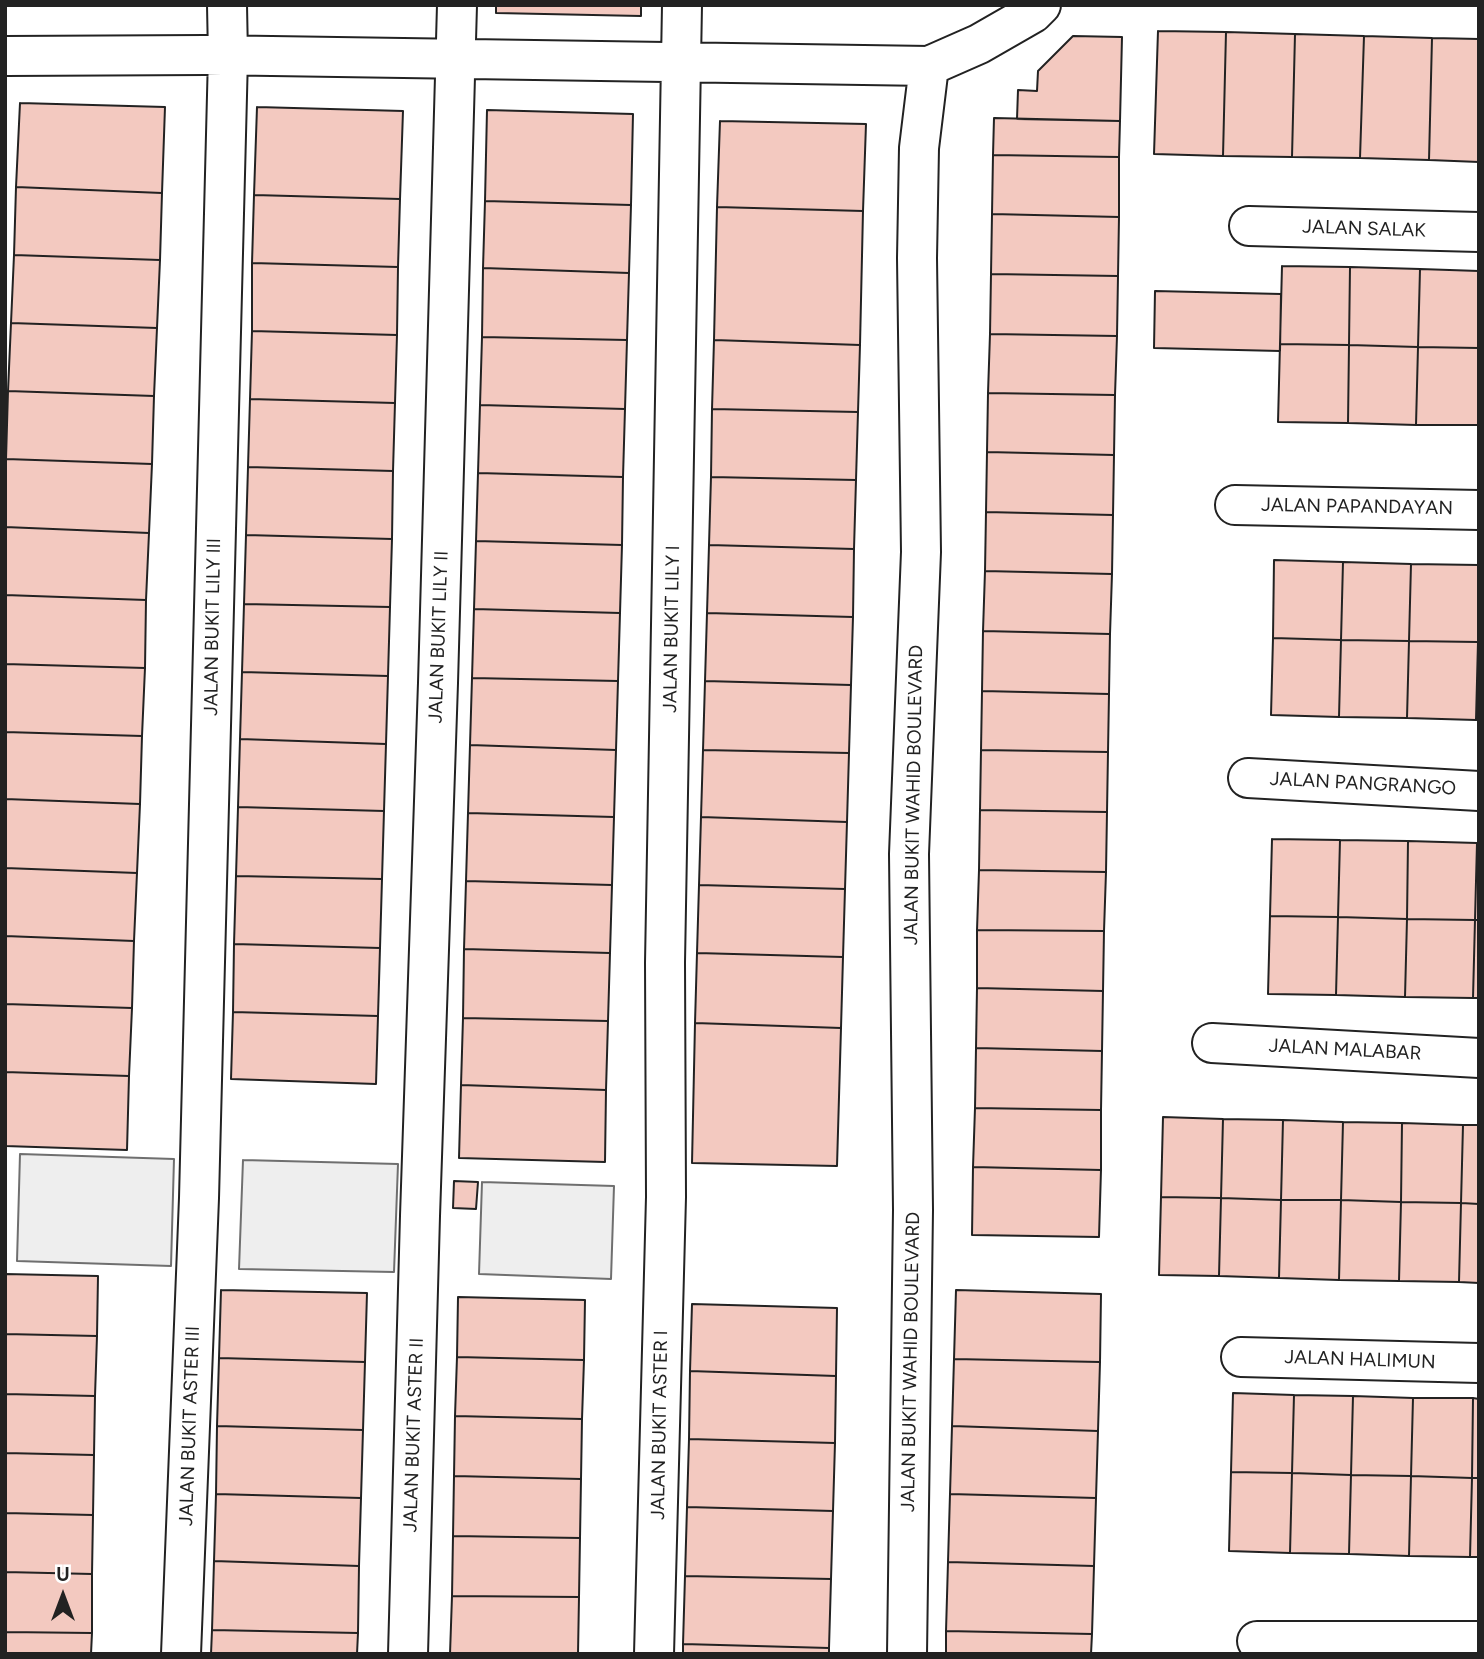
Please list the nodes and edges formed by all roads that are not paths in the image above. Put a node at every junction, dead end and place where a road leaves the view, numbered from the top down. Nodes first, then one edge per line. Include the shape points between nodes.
1 (227, 5) edge
2 (457, 5) edge
3 (682, 5) edge
4 (1041, 5) edge
5 (5, 56) edge
6 (228, 56) junction
7 (455, 58) junction
8 (682, 62) junction
9 (929, 66) junction
10 (1249, 226) dead end
11 (1479, 232) edge
12 (1235, 505) dead end
13 (1479, 510) edge
14 (1248, 778) dead end
15 (1479, 791) edge
16 (1212, 1043) dead end
17 (1479, 1058) edge
18 (666, 1197) joint
19 (198, 1198) joint
20 (420, 1216) joint
21 (1241, 1357) dead end
22 (1479, 1363) edge
23 (1257, 1641) dead end
24 (1479, 1641) edge
25 (181, 1654) edge
26 (408, 1654) edge
27 (654, 1654) edge
28 (907, 1654) edge

1 - 6 street, JALAN BUKIT LILY III
2 - 7 street, JALAN BUKIT LILY II
3 - 8 street, JALAN BUKIT LILY I
4 - 9 street via 979,44
5 - 6 street
6 - 7 street
6 - 19 street, JALAN BUKIT LILY III
7 - 8 street
7 - 20 street, JALAN BUKIT LILY II
8 - 9 street
8 - 18 street, JALAN BUKIT LILY I via 665,948
9 - 28 street, JALAN BUKIT WAHID BOULEVARD via 919,148 917,230 921,552 909,854 913,1210
10 - 11 street, JALAN SALAK
12 - 13 street, JALAN PAPANDAYAN
14 - 15 street, JALAN PANGRANGO
16 - 17 street, JALAN MALABAR
18 - 27 street, JALAN BUKIT ASTER I
19 - 25 street, JALAN BUKIT ASTER III
20 - 26 street, JALAN BUKIT ASTER II
21 - 22 street, JALAN HALIMUN
23 - 24 street

